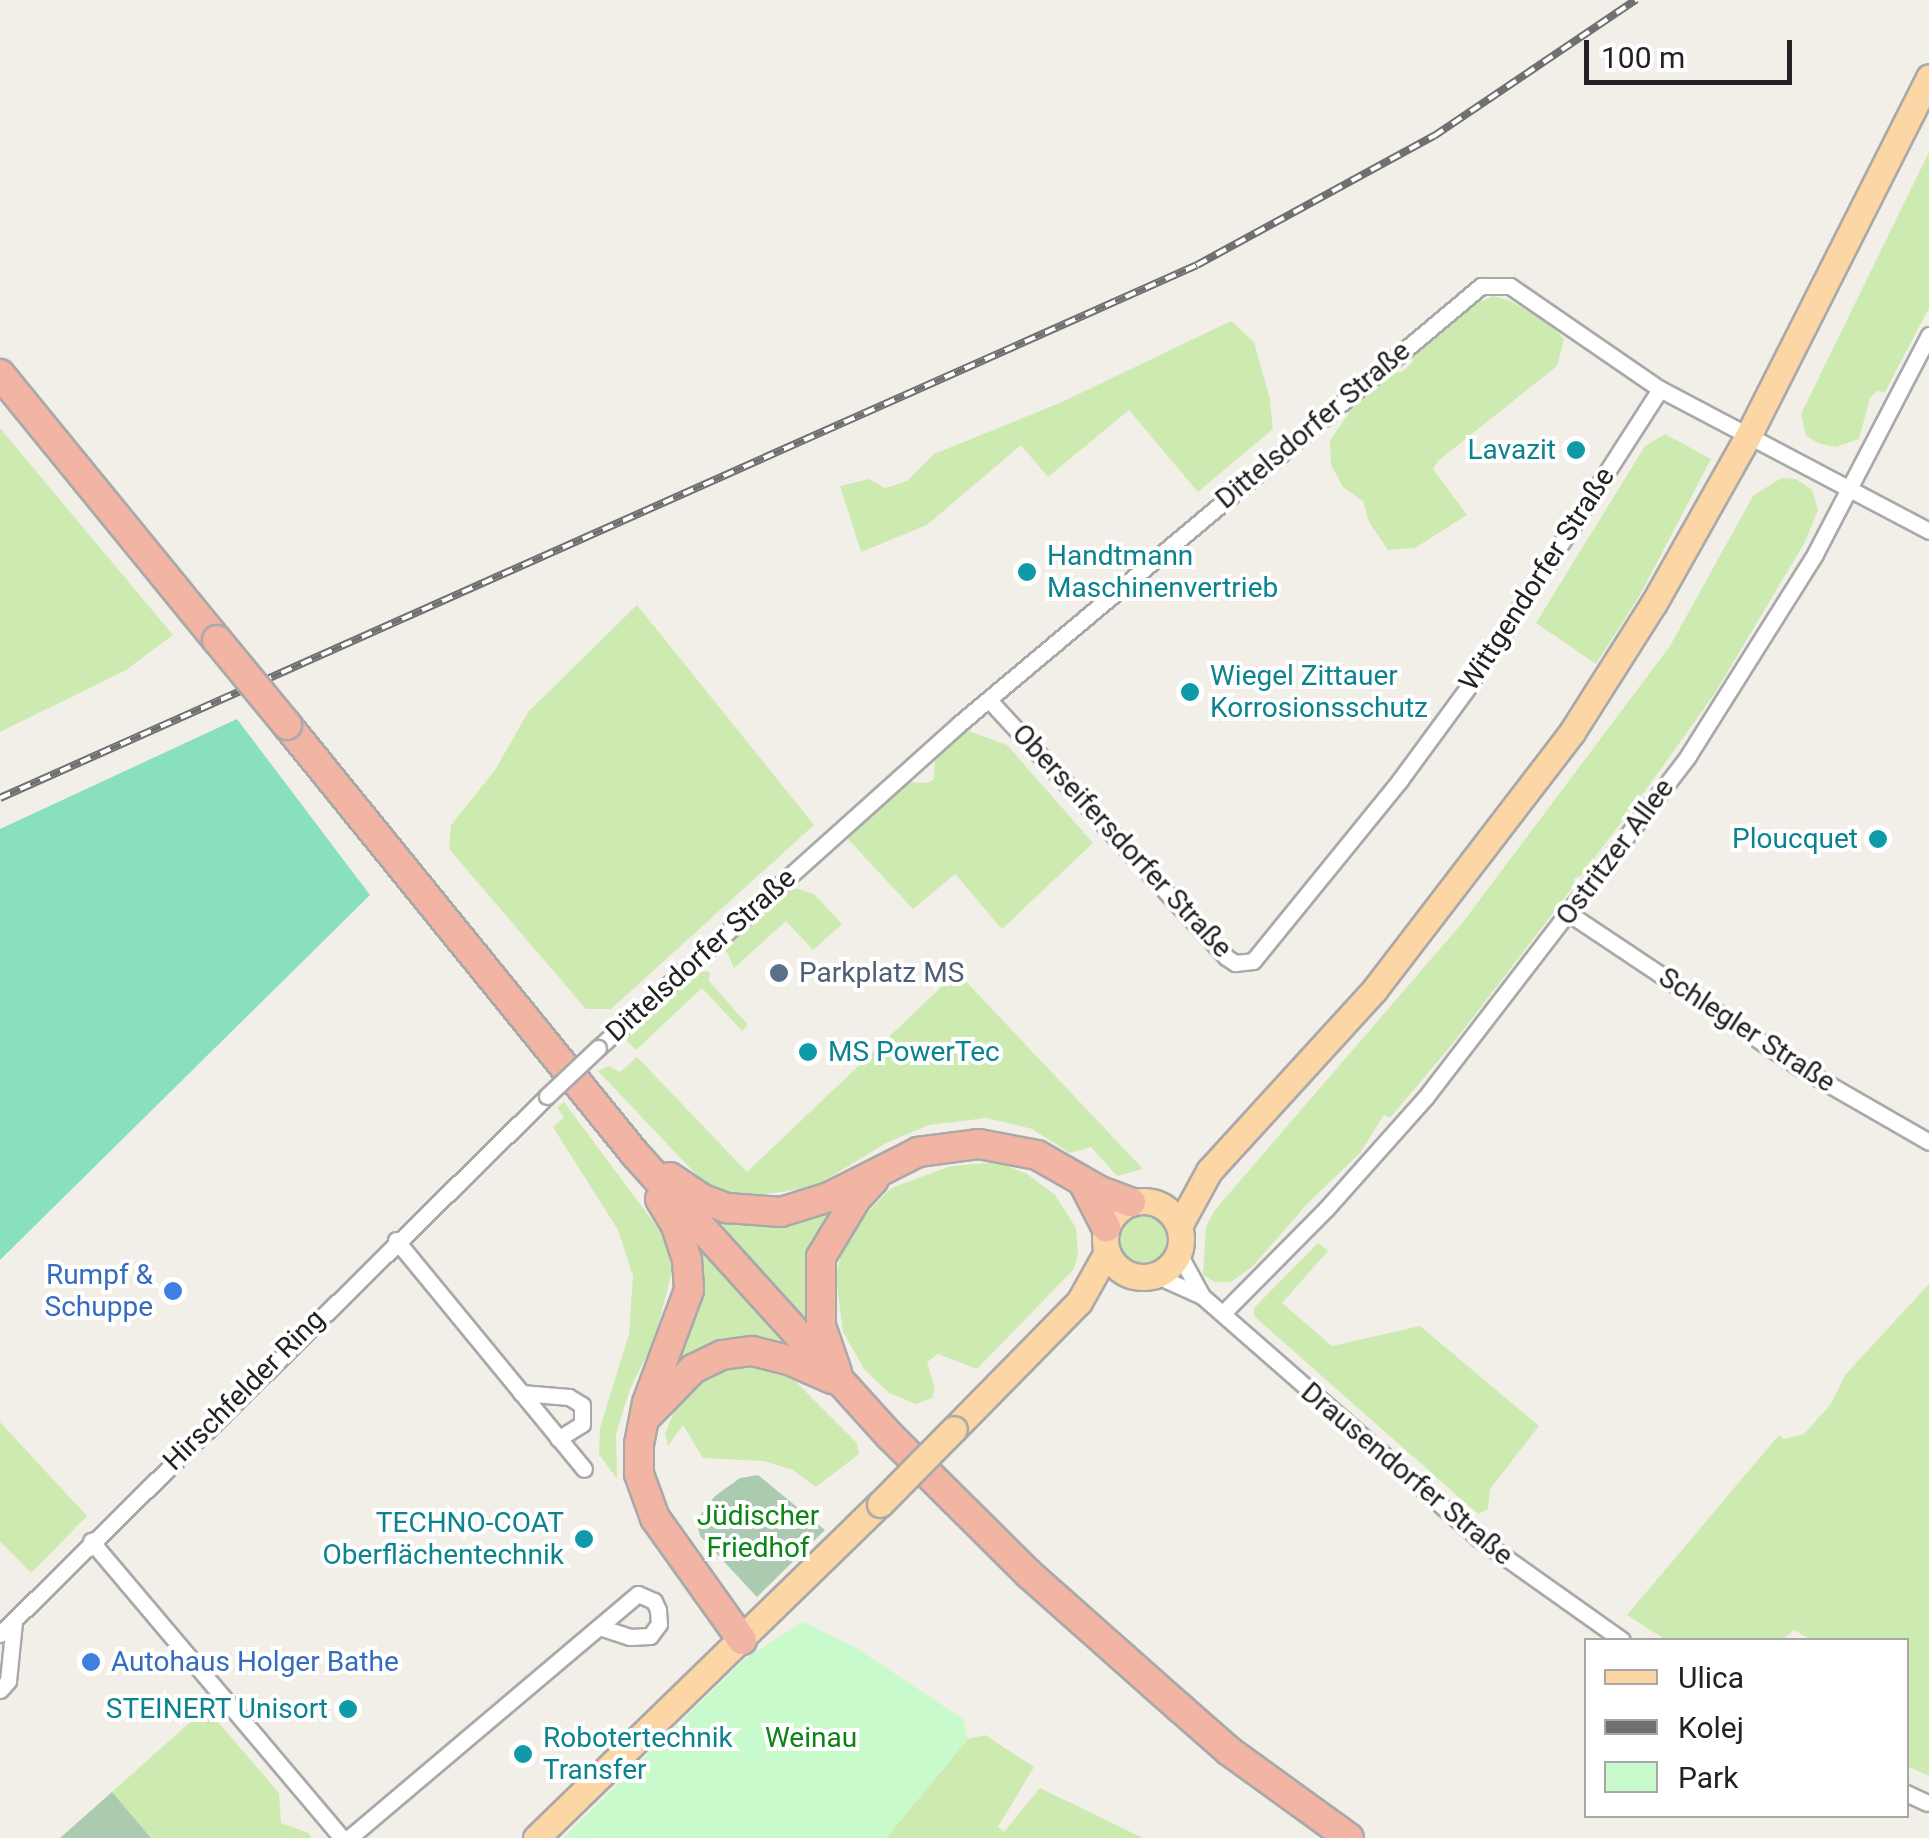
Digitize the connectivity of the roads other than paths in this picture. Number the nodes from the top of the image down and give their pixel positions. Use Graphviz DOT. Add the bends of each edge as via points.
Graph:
graph roads {
  1 [pos="1929,77"];
  2 [pos="1929,335"];
  3 [pos="0,374"];
  4 [pos="1660,388"];
  5 [pos="1748,436"];
  6 [pos="1850,490"];
  7 [pos="1929,531"];
  8 [pos="990,700"];
  9 [pos="1568,913"];
  10 [pos="1261,955"];
  11 [pos="547,1096"];
  12 [pos="1929,1142"];
  13 [pos="634,1154"];
  14 [pos="888,1165"];
  15 [pos="1209,1171"];
  16 [pos="1082,1181"];
  17 [pos="1144,1203"];
  18 [pos="1179,1239"];
  19 [pos="396,1240"];
  20 [pos="1106,1240"];
  21 [pos="1128,1274"];
  22 [pos="1155,1274"];
  23 [pos="1202,1296"];
  24 [pos="1079,1302"];
  25 [pos="1223,1313"];
  26 [pos="841,1382"];
  27 [pos="522,1393"];
  28 [pos="644,1420"];
  29 [pos="558,1439"];
  30 [pos="584,1469"];
  31 [pos="91,1540"];
  32 [pos="15,1618"];
  33 [pos="600,1627"];
  34 [pos="0,1634"];
  35 [pos="1619,1638"];
  36 [pos="742,1640"];
  37 [pos="0,1690"];
  38 [pos="345,1838"];
  39 [pos="536,1838"];
  40 [pos="1349,1838"];
  1 -- 5 [label="main road"];
  2 -- 6 [label="street, Ostritzer Allee"];
  3 -- 13 [label="highway, bridge"];
  4 -- 5 [label="street, Dittelsdorfer Straße"];
  4 -- 8 [label="street, Dittelsdorfer Straße" via="1510,286 1481,286"];
  4 -- 10 [label="street, Wittgendorfer Straße" via="1472,682"];
  5 -- 6 [label="street, Dittelsdorfer Straße"];
  5 -- 15 [label="main road" via="1654,604 1572,732 1375,988"];
  6 -- 7 [label="street, Dittelsdorfer Straße"];
  6 -- 9 [label="street, Ostritzer Allee" via="1688,756"];
  8 -- 10 [label="street, Oberseifersdorfer Straße" via="1226,957 1244,964"];
  8 -- 11 [label="street, Dittelsdorfer Straße, bridge"];
  9 -- 12 [label="street, Schlegler Straße" via="1798,1066"];
  9 -- 25 [label="street, Ostritzer Allee" via="1425,1098"];
  11 -- 19 [label="street, Hirschfelder Ring"];
  13 -- 14 [label="highway" via="702,1199 781,1212"];
  13 -- 26 [label="highway"];
  13 -- 28 [label="highway" via="676,1226 689,1290"];
  14 -- 16 [label="highway" via="958,1144 1000,1145 1050,1161"];
  14 -- 26 [label="highway" via="856,1199 822,1257 821,1326"];
  15 -- 17 [label="main road"];
  15 -- 18 [label="main road"];
  16 -- 17 [label="highway"];
  16 -- 20 [label="highway"];
  17 -- 18 [label="main road"];
  17 -- 20 [label="main road" via="1116,1212"];
  18 -- 22 [label="main road" via="1167,1268"];
  18 -- 23 [label="street, Drausendorfer Straße"];
  19 -- 27 [label="street"];
  19 -- 31 [label="street, Hirschfelder Ring"];
  20 -- 21 [label="main road"];
  20 -- 24 [label="main road"];
  21 -- 22 [label="main road"];
  21 -- 24 [label="main road"];
  22 -- 23 [label="street, Drausendorfer Straße"];
  23 -- 25 [label="street, Drausendorfer Straße"];
  24 -- 36 [label="main road, bridge"];
  25 -- 35 [label="street, Drausendorfer Straße" via="1478,1538"];
  26 -- 28 [label="highway" via="789,1360 752,1352 722,1355 693,1369"];
  26 -- 40 [label="highway" via="1042,1586 1229,1751"];
  27 -- 29 [label="street"];
  27 -- 29 [label="street" via="569,1397 582,1405 582,1424"];
  28 -- 36 [label="highway" via="640,1474 655,1518"];
  29 -- 30 [label="street"];
  31 -- 32 [label="street, Hirschfelder Ring"];
  31 -- 38 [label="street"];
  32 -- 34 [label="street, Hirschfelder Ring"];
  32 -- 37 [label="street" via="8,1681"];
  33 -- 38 [label="street"];
  36 -- 39 [label="main road"];
}
